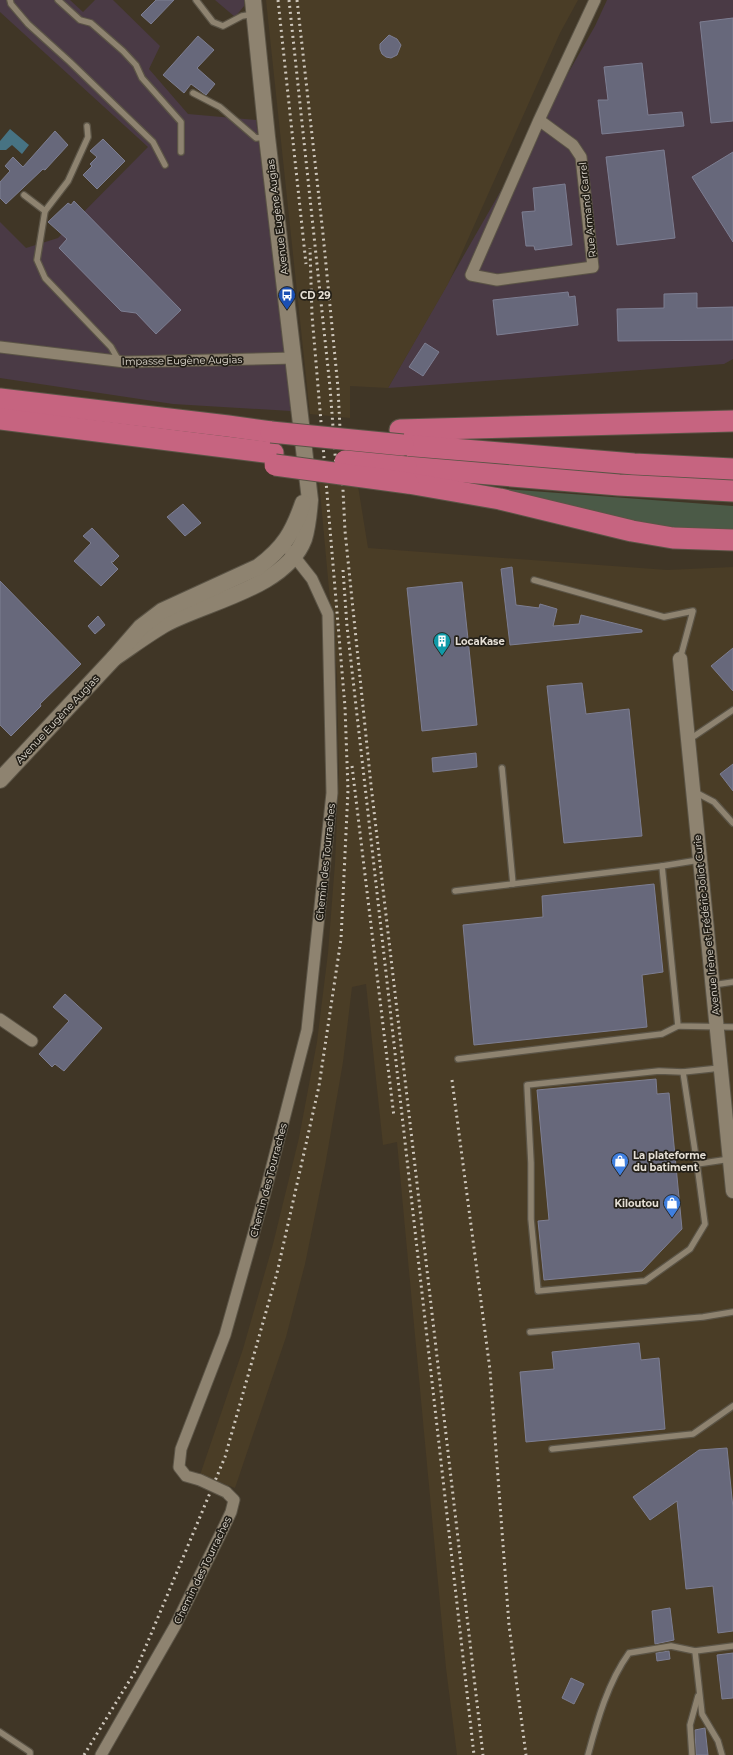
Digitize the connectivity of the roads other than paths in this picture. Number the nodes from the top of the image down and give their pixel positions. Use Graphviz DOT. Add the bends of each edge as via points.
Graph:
graph roads {
  1 [pos="10,0"];
  2 [pos="58,0"];
  3 [pos="196,0"];
  4 [pos="595,0"];
  5 [pos="254,7"];
  6 [pos="193,93"];
  7 [pos="540,120"];
  8 [pos="87,126"];
  9 [pos="267,137"];
  10 [pos="181,152"];
  11 [pos="166,165"];
  12 [pos="24,195"];
  13 [pos="45,211"];
  14 [pos="0,348"];
  15 [pos="294,358"];
  16 [pos="119,362"];
  17 [pos="0,399"];
  18 [pos="0,419"];
  19 [pos="733,421"];
  20 [pos="402,438"];
  21 [pos="733,469"];
  22 [pos="407,475"];
  23 [pos="733,491"];
  24 [pos="733,540"];
  25 [pos="289,550"];
  26 [pos="534,580"];
  27 [pos="680,659"];
  28 [pos="733,710"];
  29 [pos="688,740"];
  30 [pos="502,768"];
  31 [pos="0,780"];
  32 [pos="693,791"];
  33 [pos="733,823"];
  34 [pos="700,860"];
  35 [pos="662,866"];
  36 [pos="514,884"];
  37 [pos="455,891"];
  38 [pos="733,982"];
  39 [pos="712,985"];
  40 [pos="0,1019"];
  41 [pos="678,1026"];
  42 [pos="716,1027"];
  43 [pos="733,1027"];
  44 [pos="32,1041"];
  45 [pos="458,1059"];
  46 [pos="720,1068"];
  47 [pos="683,1072"];
  48 [pos="729,1121"];
  49 [pos="730,1159"];
  50 [pos="697,1164"];
  51 [pos="733,1191"];
  52 [pos="733,1312"];
  53 [pos="530,1332"];
  54 [pos="733,1406"];
  55 [pos="552,1449"];
  56 [pos="733,1646"];
  57 [pos="695,1651"];
  58 [pos="699,1692"];
  59 [pos="0,1732"];
  60 [pos="30,1755"];
  61 [pos="101,1755"];
  62 [pos="588,1755"];
  63 [pos="692,1755"];
  64 [pos="722,1755"];
  1 -- 11 [label="lane" via="28,24 153,142"];
  2 -- 10 [label="lane" via="80,20 91,23 136,65 142,78 181,122"];
  3 -- 5 [label="lane" via="213,22 223,26"];
  4 -- 7 [label="street"];
  5 -- 9 [label="main road, Avenue Eugène Augias"];
  6 -- 9 [label="lane" via="220,107 256,138"];
  7 -- 7 [label="street, Rue Armand Carrel" via="508,190 471,275 497,280 593,267 581,158 573,145"];
  8 -- 13 [label="lane" via="88,137 68,181"];
  9 -- 15 [label="main road, Avenue Eugène Augias"];
  12 -- 13 [label="lane"];
  13 -- 16 [label="lane" via="37,260 45,278 111,347"];
  14 -- 16 [label="street, Impasse Eugène Augias"];
  15 -- 16 [label="street, Impasse Eugène Augias"];
  15 -- 25 [label="main road, Avenue Eugène Augias" via="310,500 304,540"];
  17 -- 20 [label="highway, bridge" via="228,426 270,426"];
  18 -- 22 [label="highway, bridge" via="150,437 274,459"];
  19 -- 20 [label="highway"];
  20 -- 21 [label="highway" via="634,464"];
  22 -- 23 [label="highway"];
  22 -- 24 [label="highway" via="625,529 673,538"];
  25 -- 31 [label="main road, Avenue Eugène Augias" via="274,575 257,585 168,623 114,658"];
  25 -- 61 [label="street, Chemin des Tourraches, bridge" via="312,579 328,614 332,801 307,1030 225,1335 181,1449 179,1467 186,1476 226,1492 234,1500 224,1527 175,1626"];
  26 -- 27 [label="lane" via="664,617 693,611"];
  27 -- 29 [label="street, Avenue Irène et Frédéric Joliot Curie"];
  28 -- 29 [label="lane"];
  29 -- 32 [label="street, Avenue Irène et Frédéric Joliot Curie"];
  30 -- 36 [label="lane"];
  32 -- 33 [label="lane" via="714,802"];
  32 -- 34 [label="street, Avenue Irène et Frédéric Joliot Curie"];
  34 -- 35 [label="lane"];
  34 -- 39 [label="street, Avenue Irène et Frédéric Joliot Curie"];
  35 -- 36 [label="lane"];
  35 -- 41 [label="lane"];
  36 -- 37 [label="lane"];
  38 -- 39 [label="lane"];
  39 -- 42 [label="street, Avenue Irène et Frédéric Joliot Curie"];
  40 -- 44 [label="street"];
  41 -- 42 [label="lane"];
  41 -- 45 [label="lane" via="662,1034"];
  42 -- 43 [label="lane"];
  42 -- 46 [label="street, Avenue Irène et Frédéric Joliot Curie"];
  46 -- 47 [label="lane"];
  46 -- 48 [label="street, Avenue Irène et Frédéric Joliot Curie"];
  47 -- 50 [label="lane"];
  47 -- 50 [label="lane" via="659,1071 527,1085 531,1219 538,1291 645,1281 690,1249 705,1224"];
  48 -- 49 [label="street, Avenue Irène et Frédéric Joliot Curie"];
  49 -- 50 [label="lane"];
  49 -- 51 [label="street, Avenue Irène et Frédéric Joliot Curie"];
  52 -- 53 [label="lane" via="703,1317"];
  54 -- 55 [label="lane" via="693,1434"];
  56 -- 57 [label="lane"];
  57 -- 58 [label="lane"];
  57 -- 62 [label="lane" via="671,1646 629,1653 620,1666 597,1722"];
  58 -- 63 [label="lane" via="690,1725"];
  58 -- 64 [label="lane" via="702,1714 718,1740"];
  59 -- 60 [label="lane" via="30,1752"];
}
